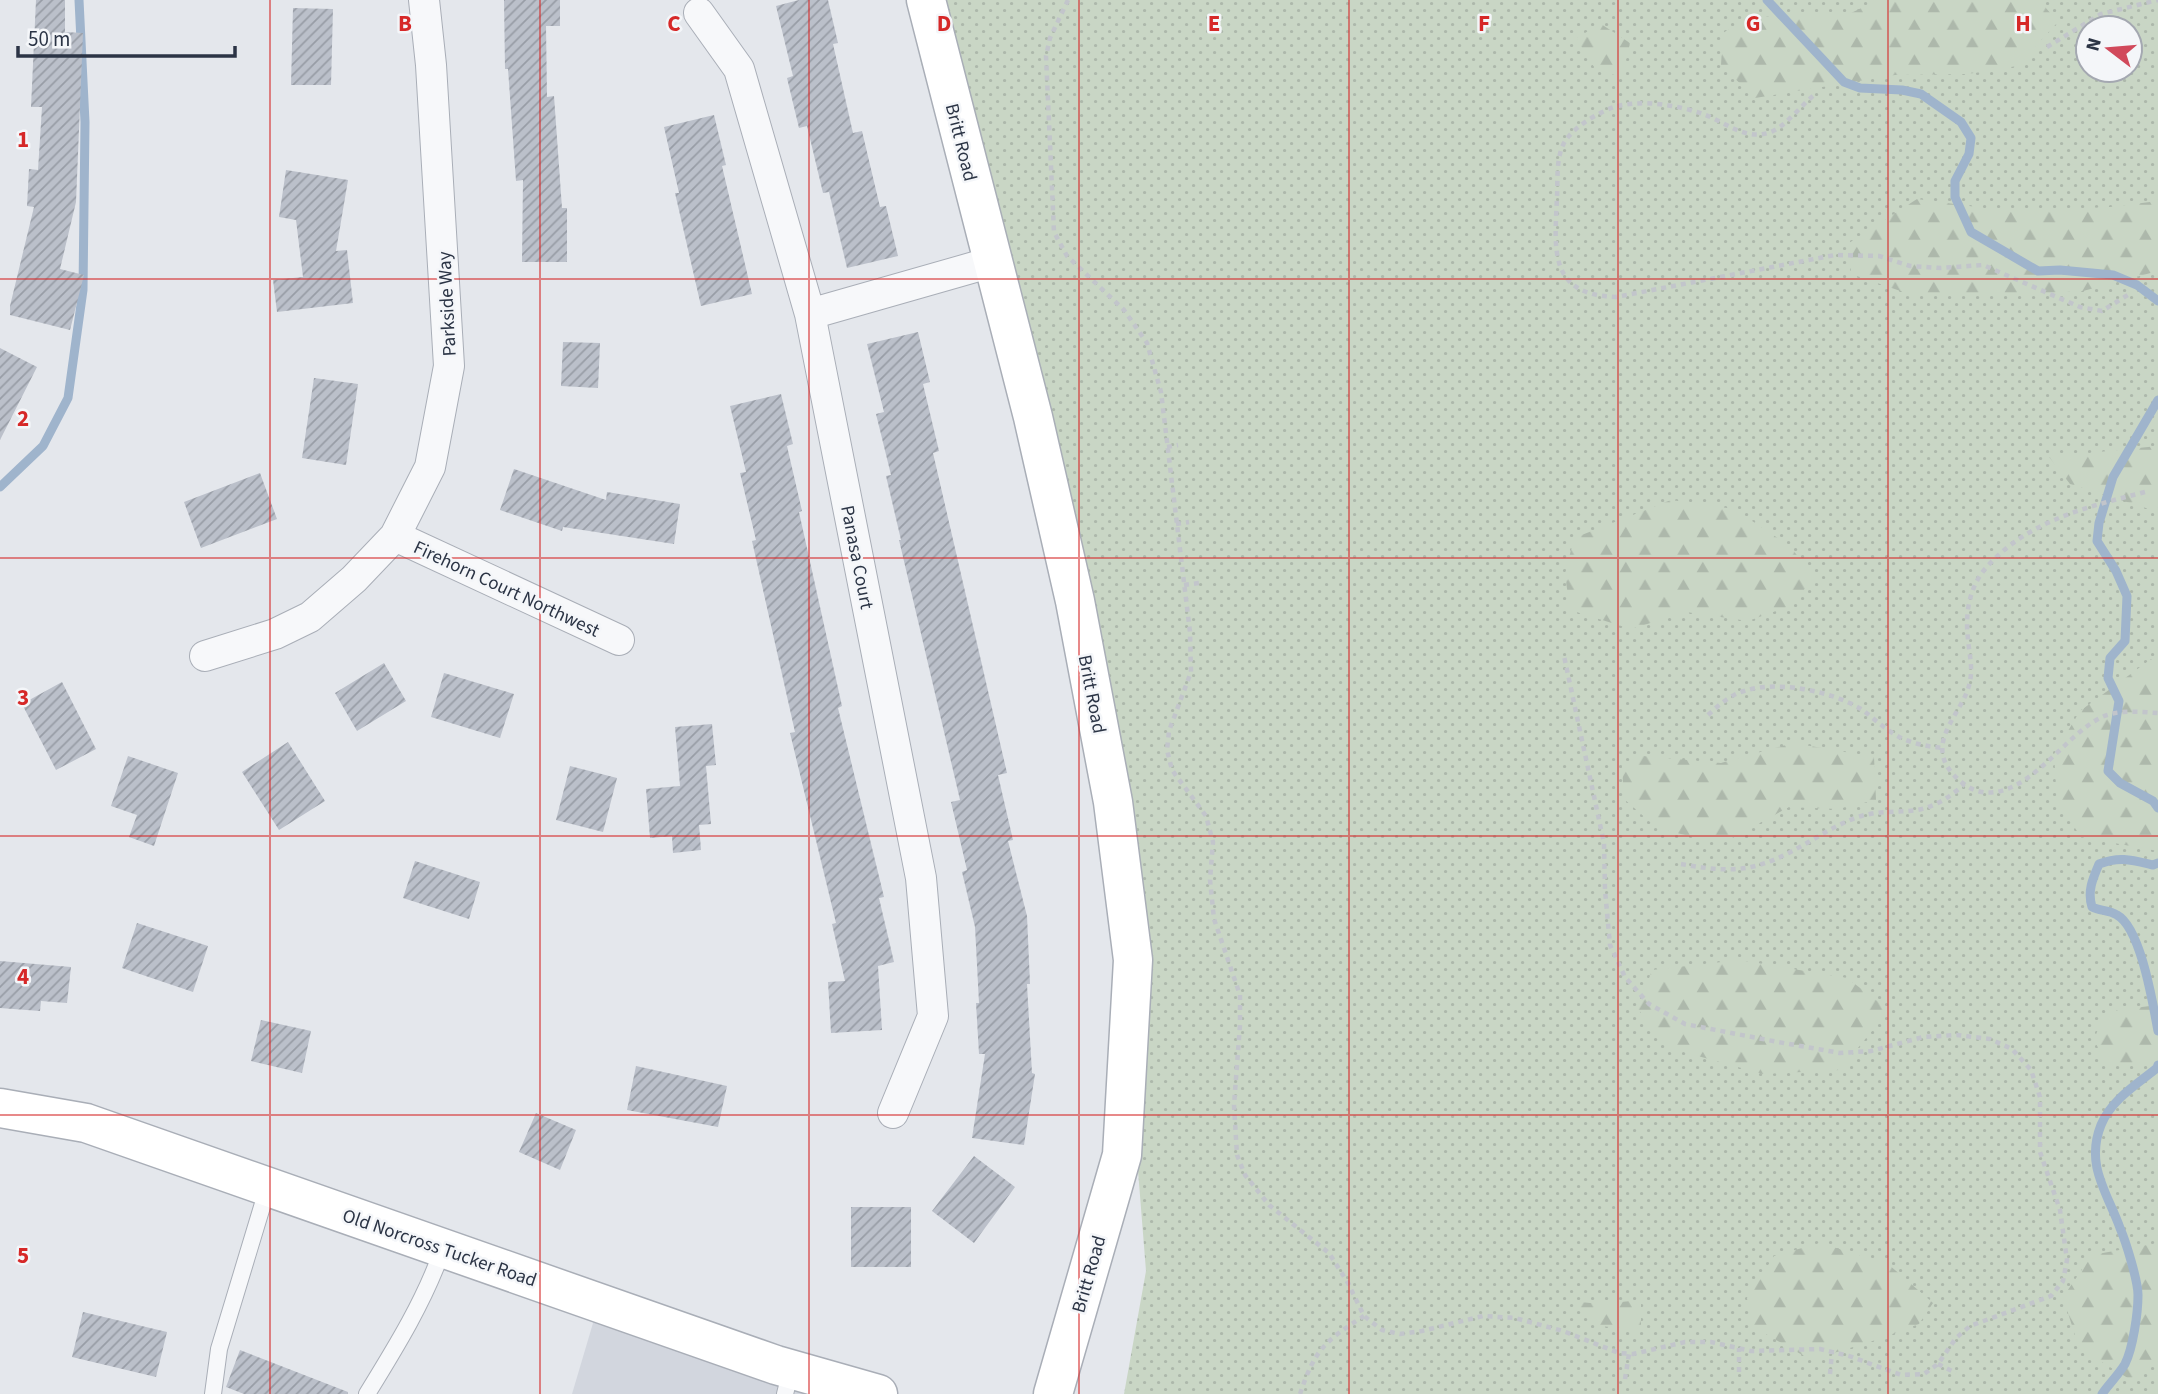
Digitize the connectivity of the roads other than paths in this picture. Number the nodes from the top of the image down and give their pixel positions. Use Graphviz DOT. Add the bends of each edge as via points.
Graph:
graph roads {
  1 [pos="424,0"];
  2 [pos="926,0"];
  3 [pos="699,13"];
  4 [pos="992,262"];
  5 [pos="810,314"];
  6 [pos="395,536"];
  7 [pos="619,640"];
  8 [pos="205,656"];
  9 [pos="0,1108"];
  10 [pos="892,1113"];
  11 [pos="268,1187"];
  12 [pos="443,1248"];
  13 [pos="788,1382"];
  14 [pos="213,1394"];
  15 [pos="367,1394"];
  16 [pos="878,1394"];
  17 [pos="1053,1394"];
  1 -- 6 [label="street, Parkside Way" via="449,366 430,467"];
  2 -- 4 [label="street, Britt Road"];
  3 -- 5 [label="street, Panasa Court" via="739,69"];
  4 -- 5 [label="street"];
  4 -- 17 [label="street, Britt Road" via="1075,601 1114,802 1133,960 1122,1155"];
  5 -- 10 [label="street, Panasa Court" via="921,878 933,1016"];
  6 -- 7 [label="street, Firehorn Court Northwest"];
  6 -- 8 [label="street, Parkside Way" via="310,617 275,634"];
  9 -- 11 [label="street, Old Norcross Tucker Road" via="86,1123"];
  11 -- 12 [label="street, Old Norcross Tucker Road"];
  11 -- 14 [label="lane" via="219,1349"];
  12 -- 13 [label="street, Old Norcross Tucker Road"];
  12 -- 15 [label="lane" via="432,1279"];
  13 -- 16 [label="street, Old Norcross Tucker Road"];
}
